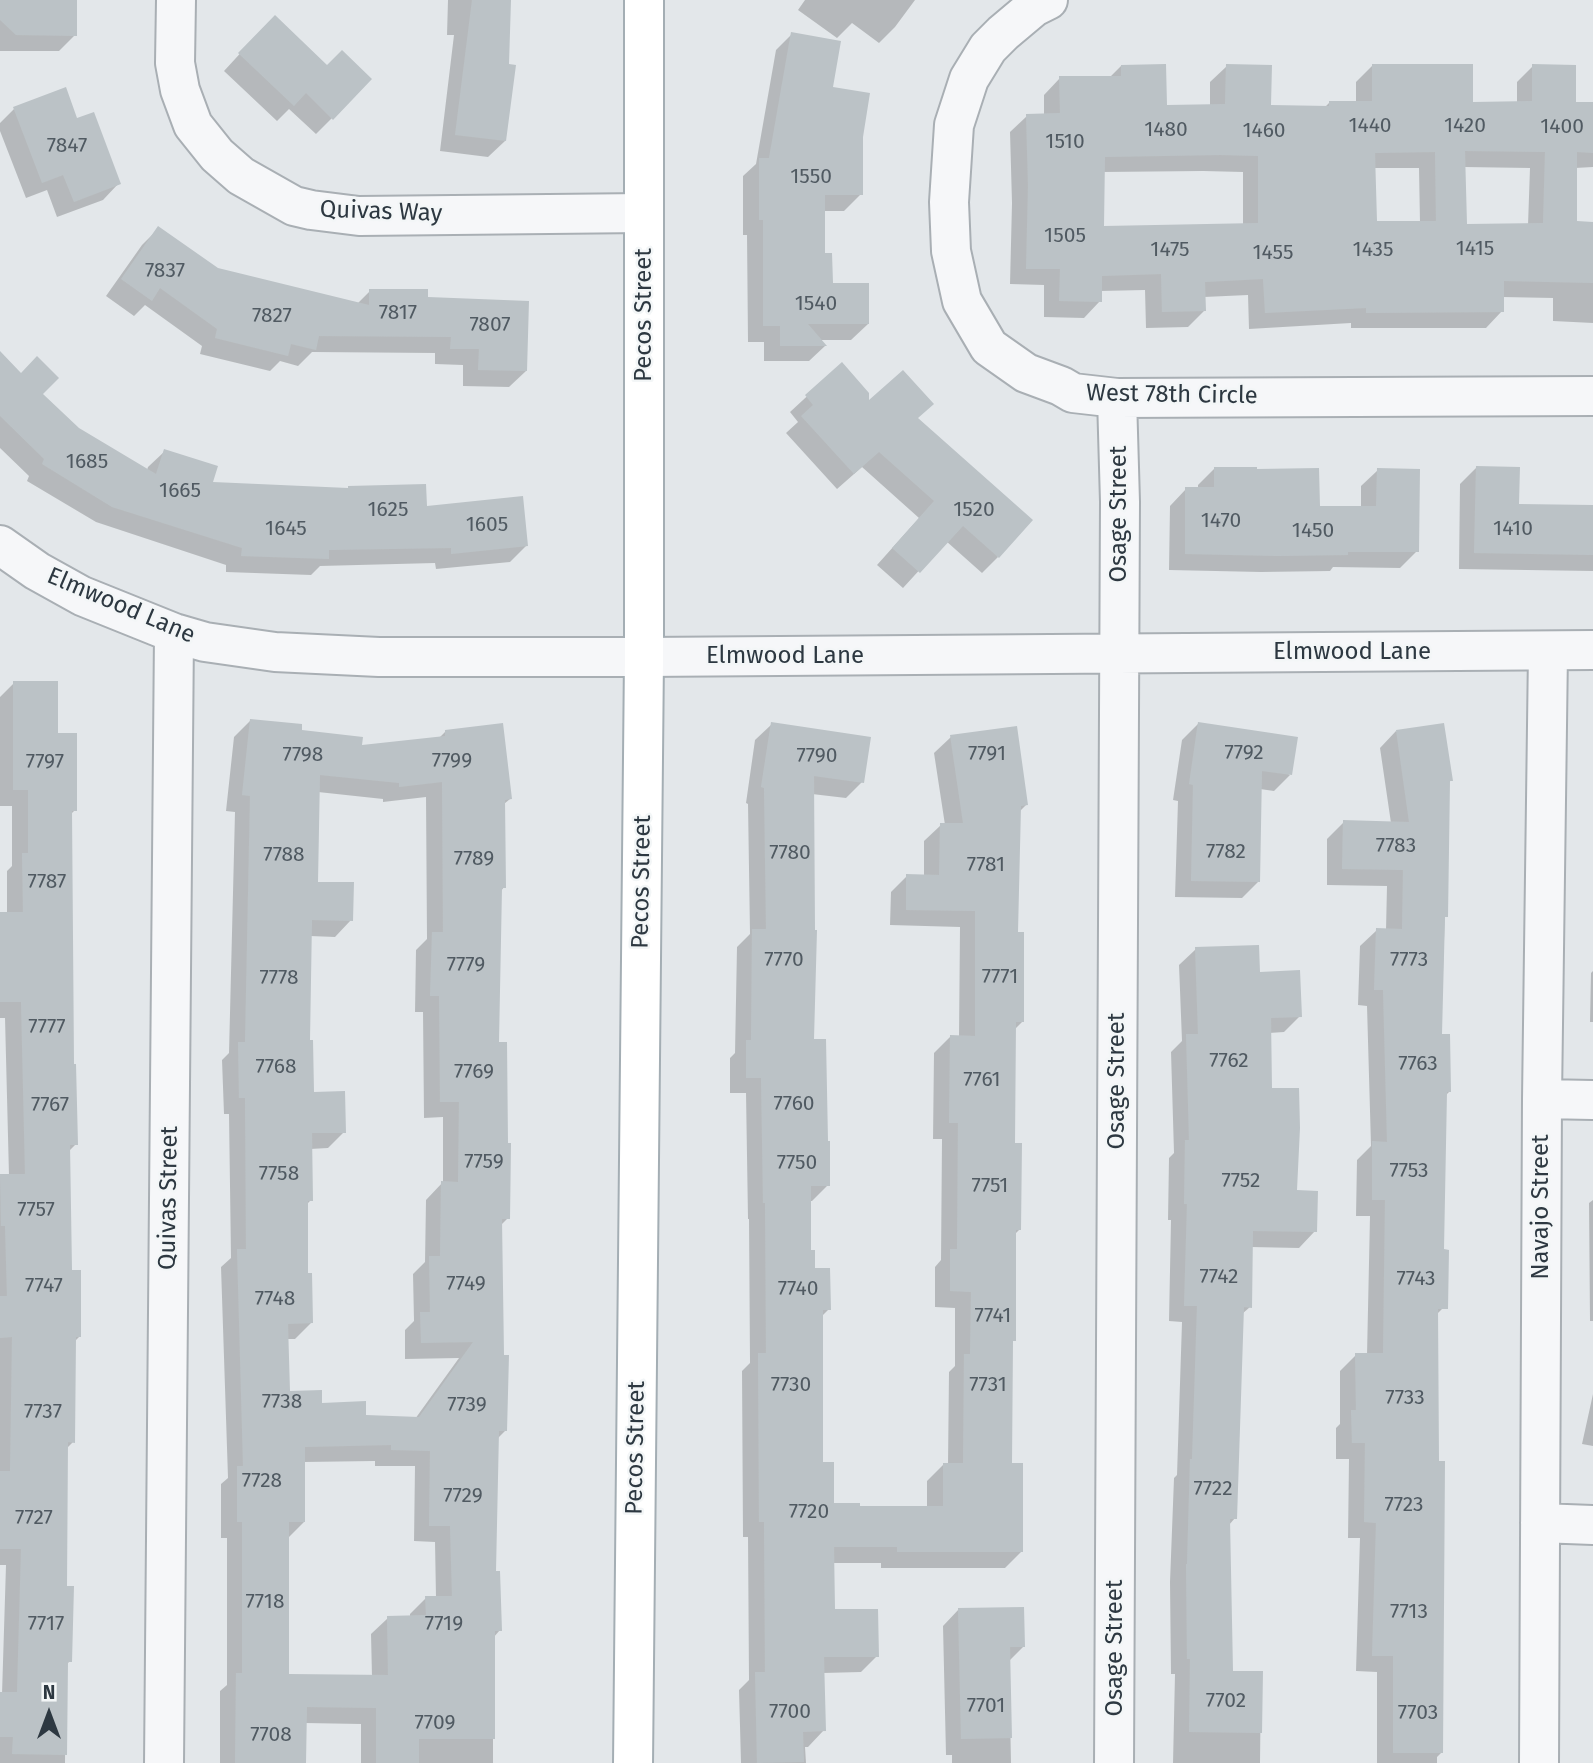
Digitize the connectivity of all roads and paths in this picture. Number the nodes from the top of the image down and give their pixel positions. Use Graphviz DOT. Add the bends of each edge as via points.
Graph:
graph roads {
  1 [pos="176,0"];
  2 [pos="644,0"];
  3 [pos="1048,0"];
  4 [pos="644,213"];
  5 [pos="1593,396"];
  6 [pos="1117,398"];
  7 [pos="0,545"];
  8 [pos="174,633"];
  9 [pos="1548,650"];
  10 [pos="1593,650"];
  11 [pos="1119,653"];
  12 [pos="644,657"];
  13 [pos="1542,1099"];
  14 [pos="1593,1100"];
  15 [pos="1540,1523"];
  16 [pos="1593,1525"];
  17 [pos="164,1763"];
  18 [pos="633,1763"];
  19 [pos="1114,1763"];
  20 [pos="1539,1763"];
  1 -- 4 [label="street, Quivas Way" via="175,63 193,125 241,176 294,206 359,216"];
  2 -- 4 [label="main road, Pecos Street"];
  3 -- 6 [label="street, West 78th Circle" via="1034,6 988,48 969,79 954,125 951,251 962,301 989,347 1026,373 1073,393"];
  4 -- 12 [label="main road, Pecos Street"];
  5 -- 6 [label="street, West 78th Circle"];
  6 -- 11 [label="street, Osage Street"];
  7 -- 8 [label="street, Elmwood Lane" via="82,596"];
  8 -- 12 [label="street, Elmwood Lane" via="205,642 288,652 379,657"];
  8 -- 17 [label="street, Quivas Street"];
  9 -- 10 [label="street, Elmwood Lane"];
  9 -- 11 [label="street, Elmwood Lane"];
  9 -- 13 [label="street, Navajo Street"];
  11 -- 12 [label="street, Elmwood Lane"];
  11 -- 19 [label="street, Osage Street"];
  12 -- 18 [label="main road, Pecos Street"];
  13 -- 14 [label="street"];
  13 -- 15 [label="street, Navajo Street"];
  15 -- 16 [label="street"];
  15 -- 20 [label="street, Navajo Street"];
}
